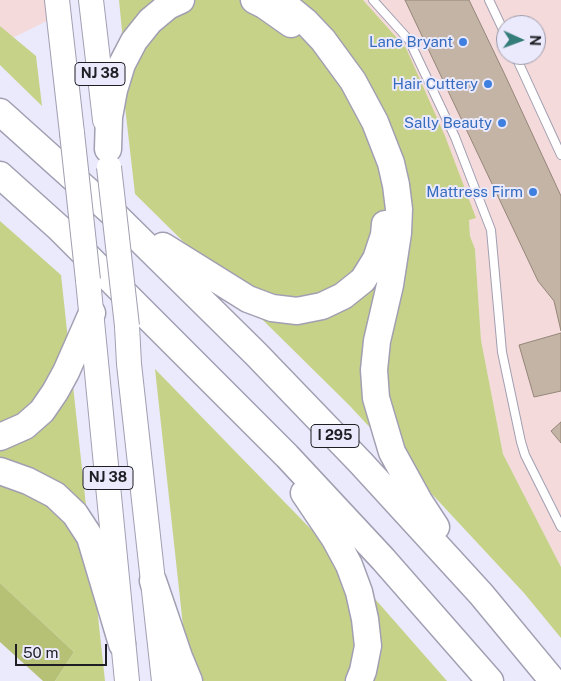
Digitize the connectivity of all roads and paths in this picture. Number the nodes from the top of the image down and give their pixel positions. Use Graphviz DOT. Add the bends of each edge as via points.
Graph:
graph roads {
  1 [pos="57,0"];
  2 [pos="91,0"];
  3 [pos="181,0"];
  4 [pos="254,0"];
  5 [pos="279,0"];
  6 [pos="373,0"];
  7 [pos="489,0"];
  8 [pos="496,15"];
  9 [pos="520,65"];
  10 [pos="0,112"];
  11 [pos="561,155"];
  12 [pos="109,158"];
  13 [pos="0,175"];
  14 [pos="0,196"];
  15 [pos="118,218"];
  16 [pos="59,228"];
  17 [pos="92,313"];
  18 [pos="258,427"];
  19 [pos="0,437"];
  20 [pos="0,471"];
  21 [pos="561,527"];
  22 [pos="153,581"];
  23 [pos="481,594"];
  24 [pos="122,644"];
  25 [pos="127,681"];
  26 [pos="164,681"];
  27 [pos="189,681"];
  28 [pos="359,681"];
  29 [pos="490,681"];
  30 [pos="553,681"];
  1 -- 17 [label="highway, NJ 38, bridge"];
  2 -- 12 [label="highway, NJ 38"];
  3 -- 12 [label="highway" via="168,6 150,22 134,41 122,64 109,117"];
  4 -- 15 [label="highway" via="287,20 328,63 361,118 375,149 383,179 384,235 376,259 363,280 343,296 322,306 297,310 272,308 248,299"];
  5 -- 23 [label="highway" via="305,21 344,67 365,101 388,156 399,209 398,233 377,341 376,398 392,452 405,477"];
  6 -- 21 [label="lane" via="408,40 455,137 491,230 502,352 521,442"];
  7 -- 8 [label="lane"];
  9 -- 11 [label="lane"];
  10 -- 15 [label="highway, I 295"];
  12 -- 22 [label="highway, NJ 38, bridge"];
  13 -- 16 [label="highway"];
  14 -- 16 [label="highway"];
  15 -- 23 [label="highway, I 295" via="256,354"];
  16 -- 18 [label="highway"];
  17 -- 19 [label="highway" via="56,392 42,411 25,426"];
  17 -- 24 [label="highway, NJ 38"];
  18 -- 28 [label="highway" via="335,539 348,565 361,601 368,646"];
  18 -- 29 [label="highway" via="383,559"];
  20 -- 24 [label="highway" via="54,495 75,514 90,537"];
  22 -- 26 [label="highway, NJ 38"];
  22 -- 27 [label="highway"];
  23 -- 30 [label="highway, I 295"];
  24 -- 25 [label="highway, NJ 38"];
}
